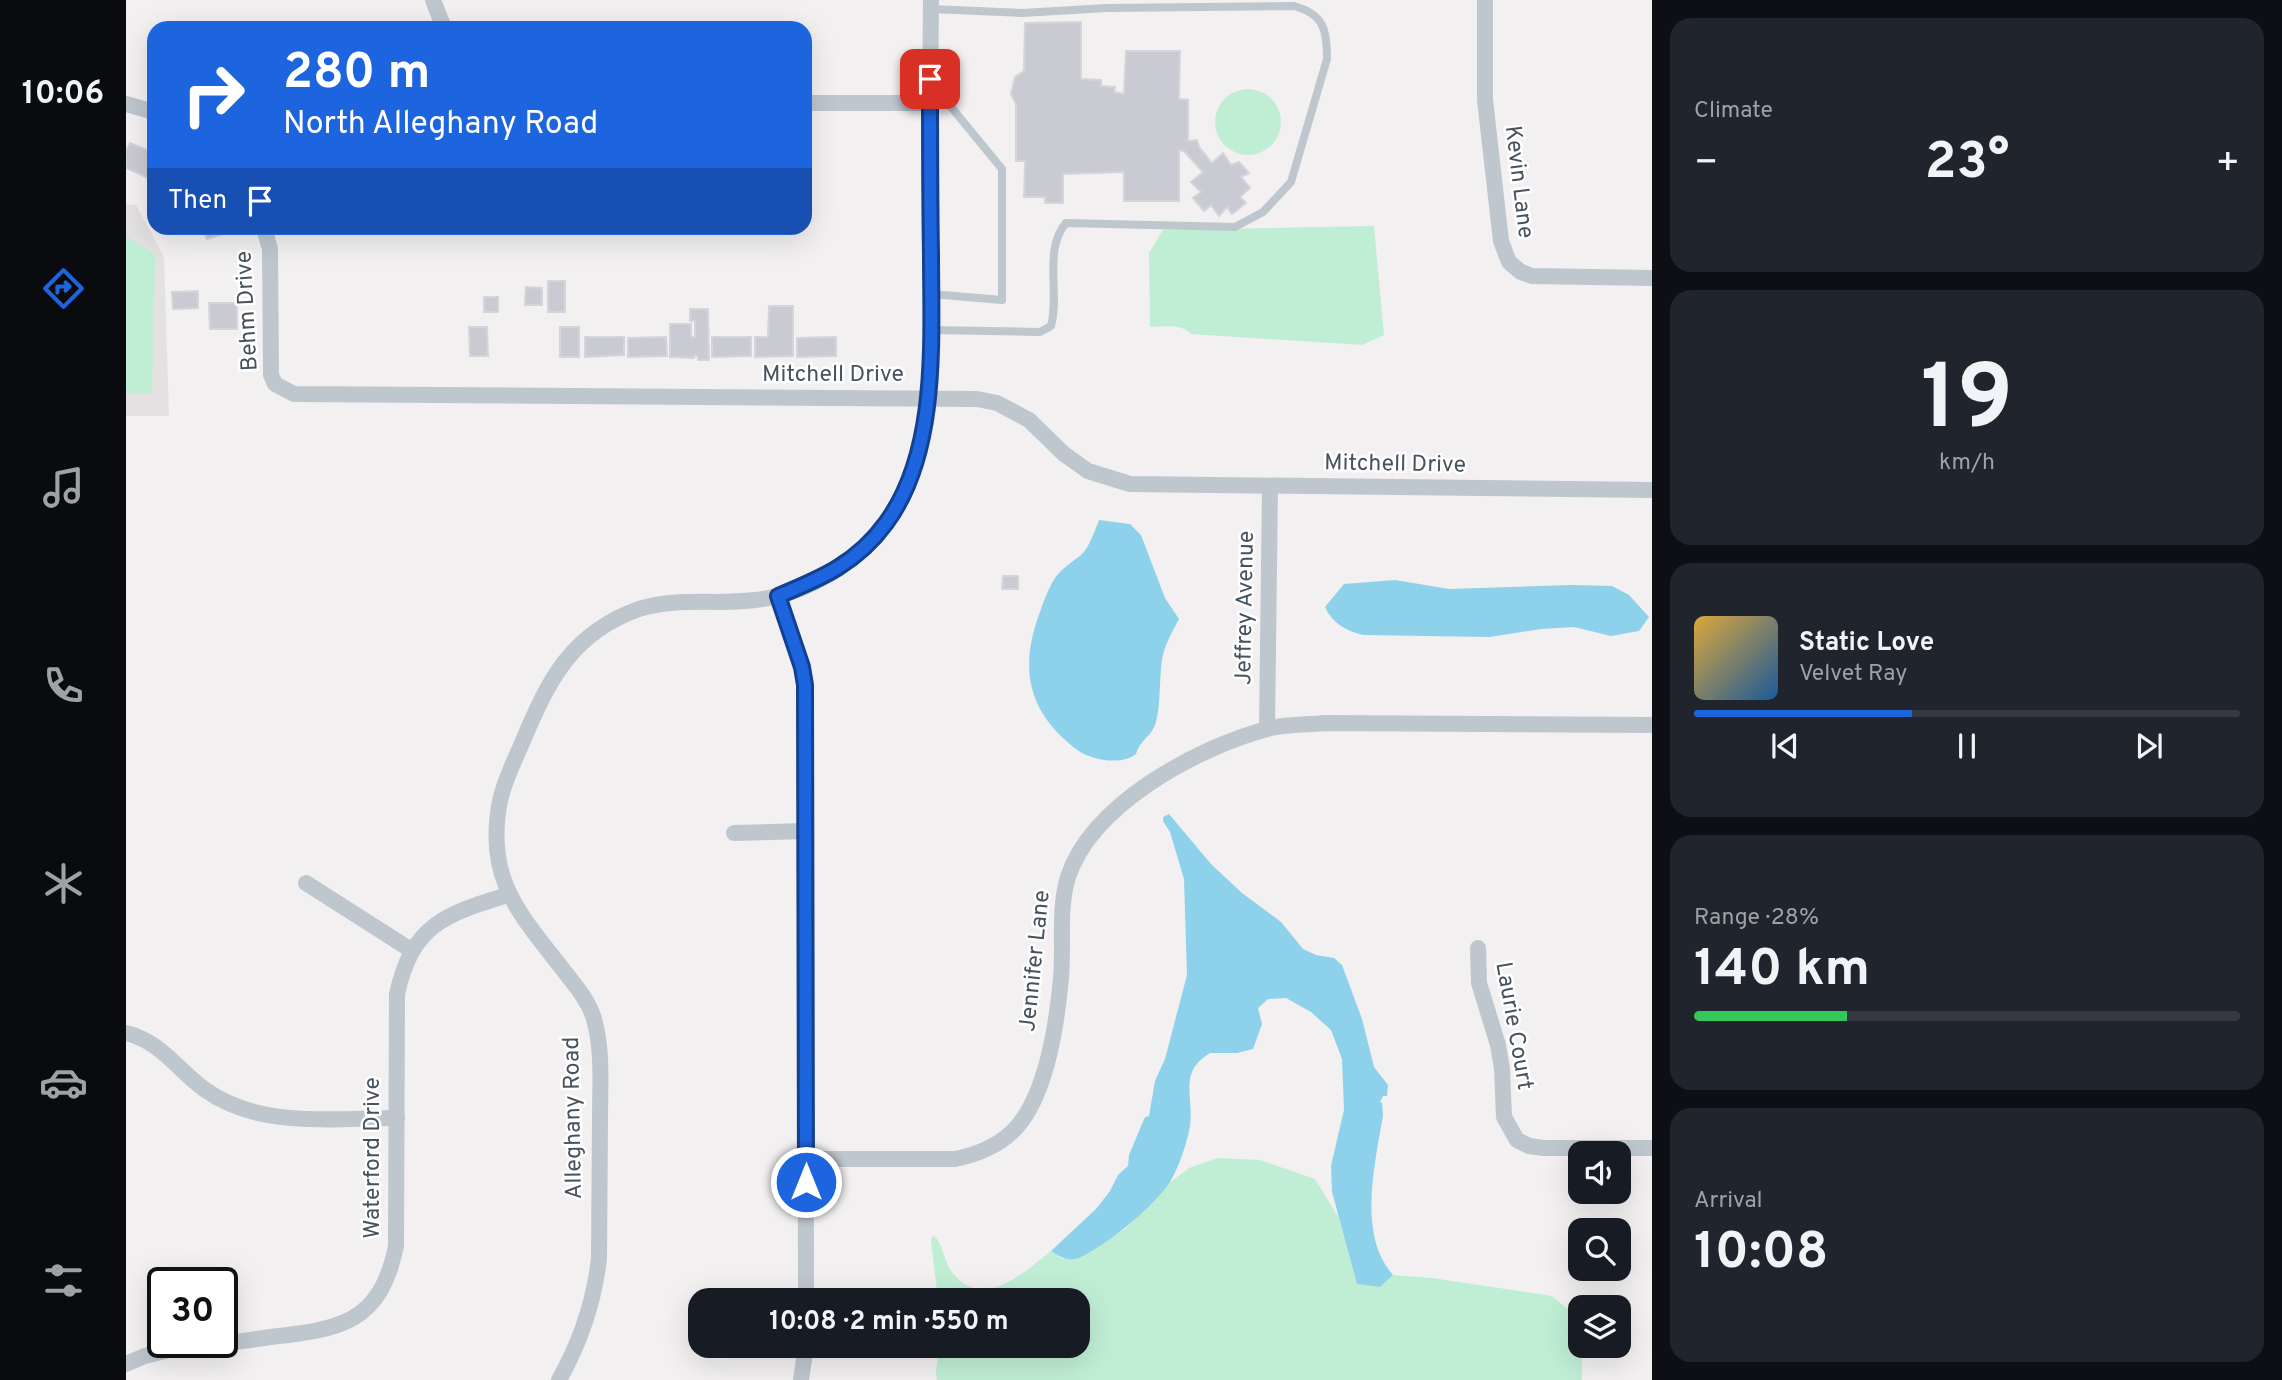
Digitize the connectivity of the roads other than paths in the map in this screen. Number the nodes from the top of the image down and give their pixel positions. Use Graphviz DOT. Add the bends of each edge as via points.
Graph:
graph roads {
  1 [pos="433,0"];
  2 [pos="1485,0"];
  3 [pos="931,5"];
  4 [pos="441,21"];
  5 [pos="812,103"];
  6 [pos="930,103"];
  7 [pos="126,104"];
  8 [pos="147,110"];
  9 [pos="266,235"];
  10 [pos="1652,278"];
  11 [pos="931,294"];
  12 [pos="931,330"];
  13 [pos="282,390"];
  14 [pos="926,399"];
  15 [pos="1270,487"];
  16 [pos="1652,490"];
  17 [pos="778,596"];
  18 [pos="1652,725"];
  19 [pos="1267,729"];
  20 [pos="805,831"];
  21 [pos="734,833"];
  22 [pos="306,883"];
  23 [pos="508,895"];
  24 [pos="1478,948"];
  25 [pos="411,950"];
  26 [pos="126,1033"];
  27 [pos="397,1118"];
  28 [pos="1652,1148"];
  29 [pos="806,1159"];
  30 [pos="806,1288"];
  31 [pos="804,1358"];
  32 [pos="126,1364"];
  33 [pos="559,1380"];
  34 [pos="801,1380"];
  1 -- 4 [label="street"];
  2 -- 10 [label="street, Kevin Lane" via="1488,128 1500,241 1509,262 1532,276"];
  3 -- 6 [label="street, Alleghany Road"];
  3 -- 12 [label="lane" via="1023,13 1294,6 1310,10 1327,38 1327,59 1292,182 1263,212 1235,227 1066,223 1058,232 1051,326 1040,332"];
  5 -- 6 [label="street"];
  6 -- 11 [label="street, Alleghany Road"];
  6 -- 11 [label="lane" via="947,102 1002,169 1002,300"];
  7 -- 8 [label="street"];
  9 -- 13 [label="street, Behm Drive" via="271,375"];
  11 -- 12 [label="street, Alleghany Road"];
  12 -- 14 [label="street, Alleghany Road"];
  13 -- 14 [label="street, Mitchell Drive" via="294,394"];
  14 -- 15 [label="street, Mitchell Drive" via="997,403 1029,420 1088,471 1112,480"];
  14 -- 17 [label="street, Alleghany Road" via="909,483 885,524 836,570"];
  15 -- 16 [label="street, Mitchell Drive"];
  15 -- 19 [label="street, Jeffrey Avenue"];
  17 -- 20 [label="street" via="805,685"];
  17 -- 23 [label="street, Alleghany Road" via="643,608 589,636 566,658 538,704 504,785 497,831 500,870"];
  18 -- 19 [label="street, Jennifer Lane" via="1325,723"];
  19 -- 29 [label="street, Jennifer Lane" via="1185,761 1121,805 1083,847 1062,898 1061,977 1049,1053 1026,1116 1011,1133 974,1155 955,1159"];
  20 -- 21 [label="street"];
  20 -- 29 [label="street"];
  22 -- 25 [label="street"];
  23 -- 25 [label="street, Waterford Drive" via="440,920"];
  23 -- 33 [label="street, Alleghany Road" via="583,995 598,1040 599,1258 590,1313"];
  24 -- 28 [label="street, Laurie Court" via="1479,983 1503,1069 1504,1117 1517,1140 1545,1147"];
  25 -- 27 [label="street, Waterford Drive" via="397,994"];
  26 -- 27 [label="street" via="152,1043 203,1088 229,1104 259,1114"];
  27 -- 32 [label="street, Waterford Drive" via="396,1246 387,1281 363,1311 328,1330 169,1350"];
  29 -- 30 [label="street"];
  31 -- 34 [label="street"];
}
